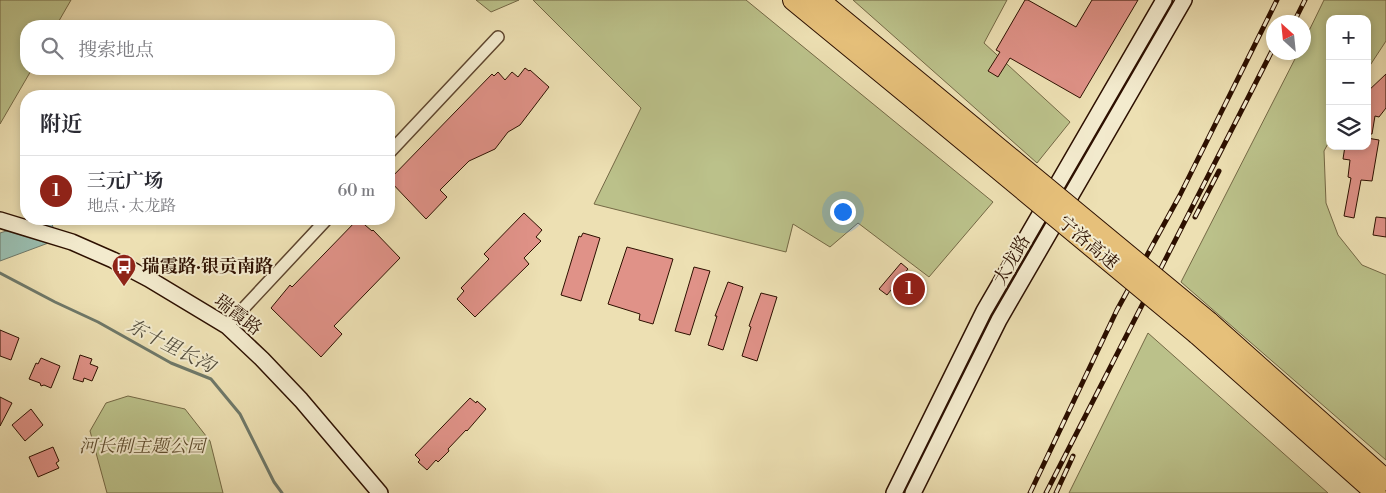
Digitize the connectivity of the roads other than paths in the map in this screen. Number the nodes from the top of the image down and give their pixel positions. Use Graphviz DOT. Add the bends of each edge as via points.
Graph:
graph roads {
  1 [pos="793,0"];
  2 [pos="820,0"];
  3 [pos="1164,0"];
  4 [pos="1184,0"];
  5 [pos="498,37"];
  6 [pos="922,95"];
  7 [pos="395,147"];
  8 [pos="0,220"];
  9 [pos="322,225"];
  10 [pos="227,326"];
  11 [pos="1203,328"];
  12 [pos="1386,480"];
  13 [pos="380,493"];
  14 [pos="894,493"];
  15 [pos="913,493"];
  16 [pos="1376,493"];
  1 -- 6 [label="highway, 宁洛高速"];
  2 -- 6 [label="highway, 宁洛高速"];
  3 -- 14 [label="main road, 太龙路" via="984,312"];
  4 -- 15 [label="main road, 太龙路" via="999,320"];
  5 -- 7 [label="street"];
  6 -- 11 [label="highway, 宁洛高速, bridge"];
  8 -- 10 [label="main road, 瑞霞路" via="72,242 113,260"];
  9 -- 10 [label="street"];
  10 -- 13 [label="main road, 瑞霞路" via="301,400"];
  11 -- 12 [label="highway, 宁洛高速"];
  11 -- 16 [label="highway, 宁洛高速"];
}
